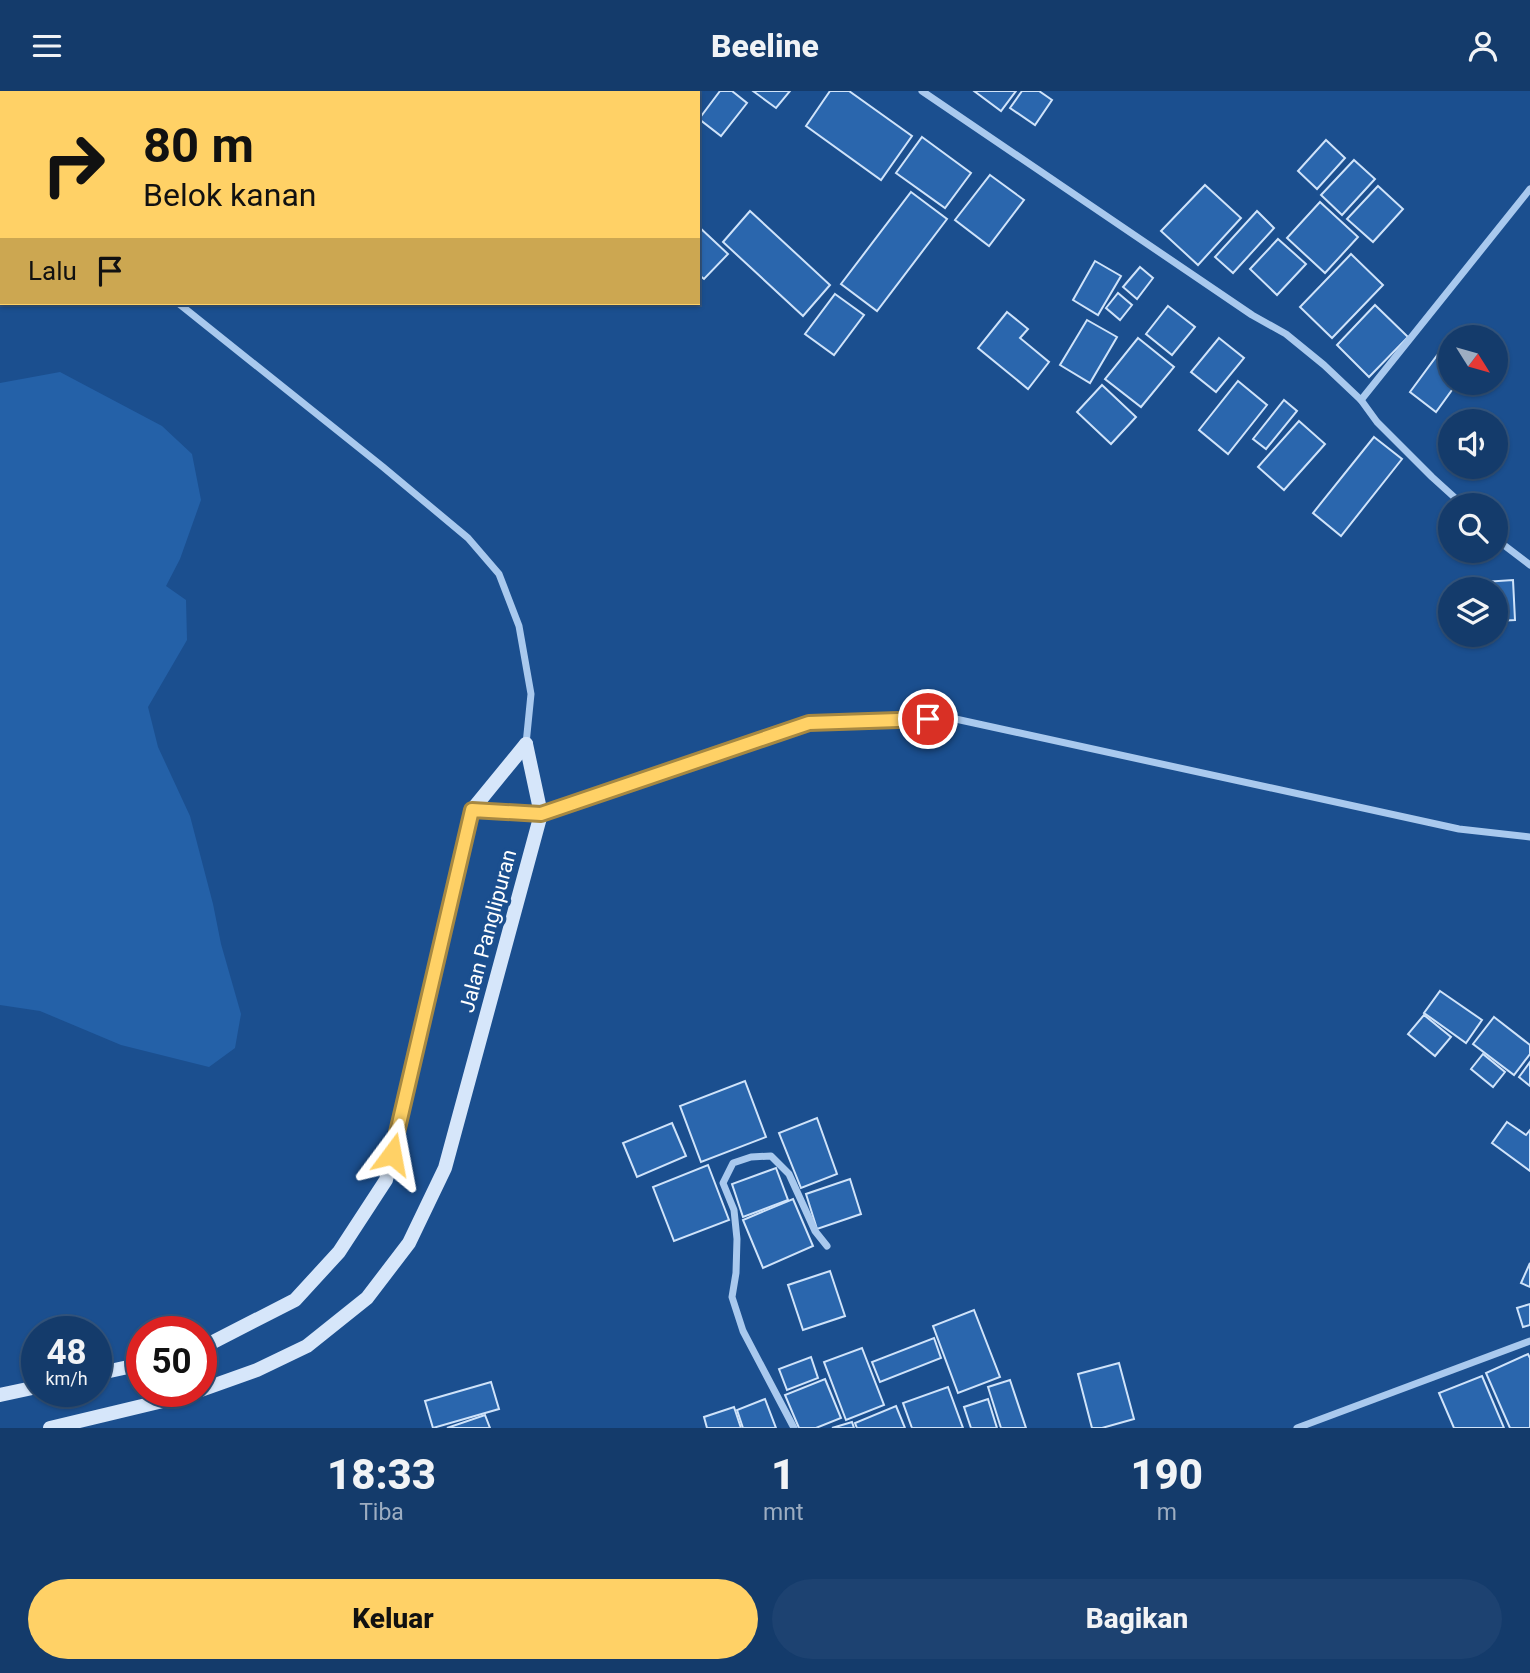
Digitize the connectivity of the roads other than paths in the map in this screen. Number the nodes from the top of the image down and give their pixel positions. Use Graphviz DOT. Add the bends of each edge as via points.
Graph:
graph roads {
  1 [pos="922,91"];
  2 [pos="940,91"];
  3 [pos="935,100"];
  4 [pos="1530,189"];
  5 [pos="180,305"];
  6 [pos="1361,400"];
  7 [pos="1450,493"];
  8 [pos="1508,548"];
  9 [pos="1530,565"];
  10 [pos="526,744"];
  11 [pos="472,810"];
  12 [pos="541,814"];
  13 [pos="1530,837"];
  14 [pos="827,1246"];
  15 [pos="217,1340"];
  16 [pos="1530,1341"];
  17 [pos="217,1385"];
  18 [pos="21,1390"];
  19 [pos="0,1395"];
  20 [pos="138,1407"];
  21 [pos="50,1428"];
  22 [pos="794,1428"];
  23 [pos="1297,1428"];
  1 -- 3 [label="street"];
  2 -- 3 [label="street"];
  3 -- 6 [label="street" via="1286,334"];
  4 -- 6 [label="street"];
  5 -- 10 [label="street" via="468,538 499,574 519,626 531,694"];
  6 -- 7 [label="street" via="1377,422"];
  8 -- 9 [label="street"];
  10 -- 11 [label="main road, Jalan Panglipuran"];
  10 -- 12 [label="main road, Jalan Panglipuran"];
  11 -- 12 [label="street"];
  11 -- 15 [label="main road, Jalan Panglipuran" via="386,1180 339,1252 295,1300"];
  12 -- 13 [label="street" via="809,723 951,718 1459,829"];
  12 -- 17 [label="main road, Jalan Panglipuran" via="445,1168 409,1243 367,1298 307,1346"];
  14 -- 22 [label="street" via="815,1231 789,1174 771,1156 733,1163 723,1183 734,1210 737,1239 732,1297 743,1331"];
  16 -- 23 [label="street"];
  18 -- 19 [label="main road"];
  20 -- 21 [label="main road, Jalan Panglipuran"];
}
